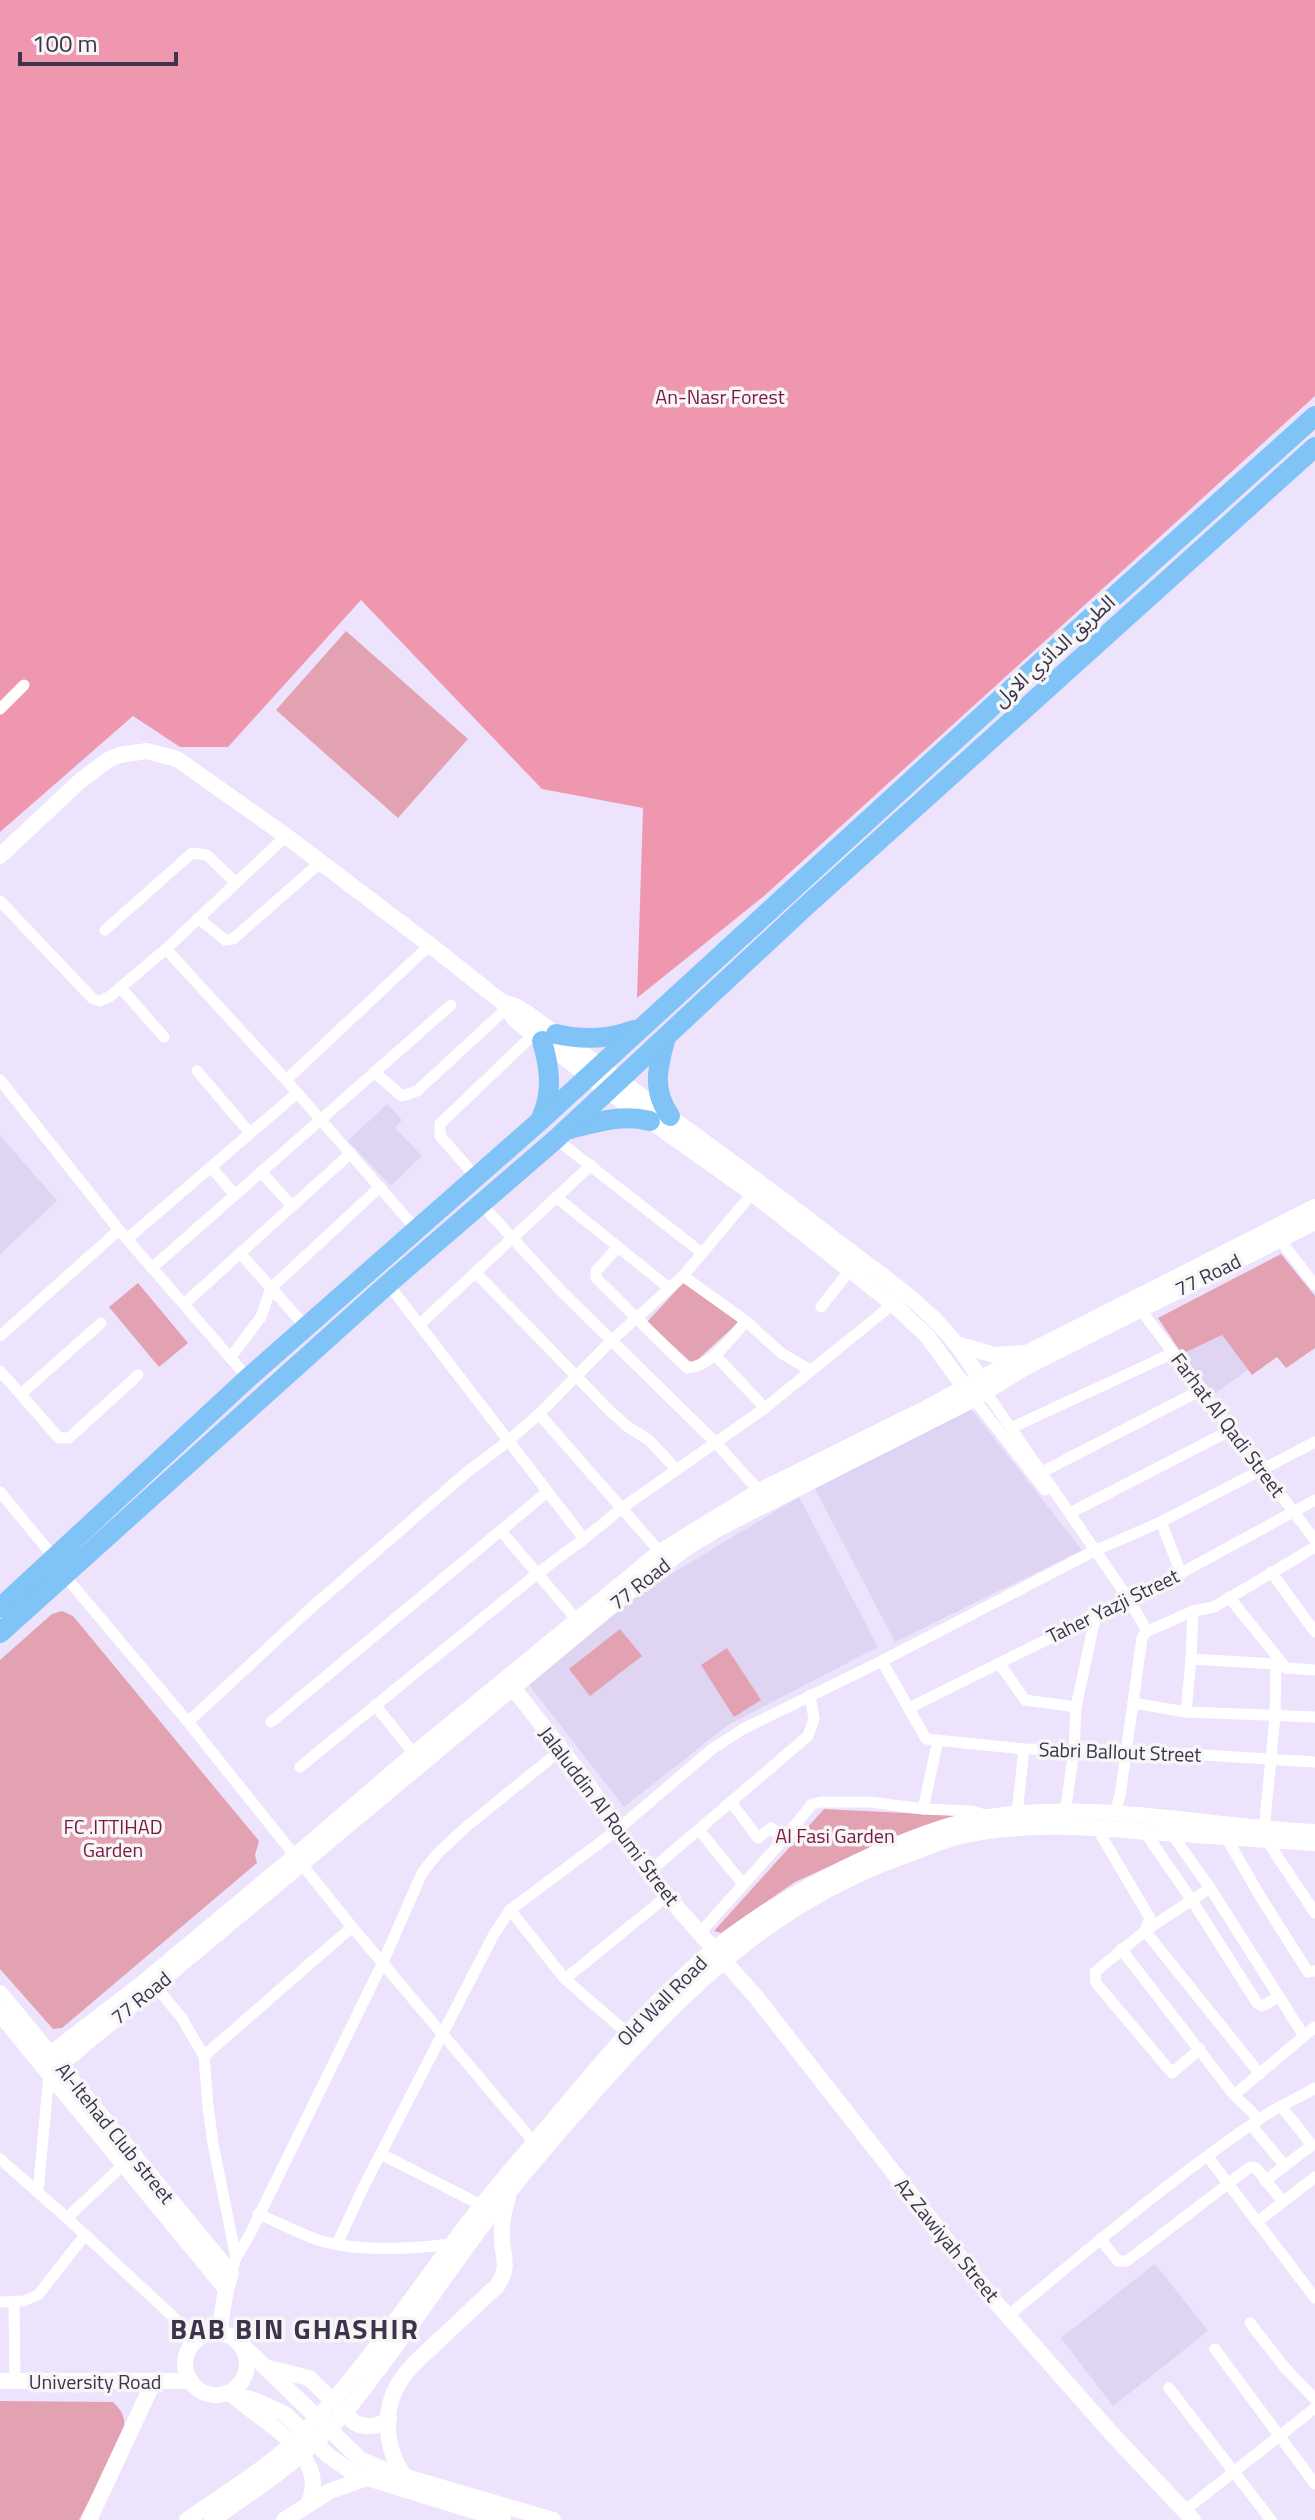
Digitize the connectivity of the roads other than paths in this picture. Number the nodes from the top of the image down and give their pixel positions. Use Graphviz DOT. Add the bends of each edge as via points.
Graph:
graph roads {
  1 [pos="1315,416"];
  2 [pos="1315,447"];
  3 [pos="24,685"];
  4 [pos="0,709"];
  5 [pos="286,836"];
  6 [pos="0,856"];
  7 [pos="321,862"];
  8 [pos="236,883"];
  9 [pos="0,901"];
  10 [pos="198,918"];
  11 [pos="105,930"];
  12 [pos="430,945"];
  13 [pos="166,949"];
  14 [pos="120,987"];
  15 [pos="451,1005"];
  16 [pos="504,1005"];
  17 [pos="640,1027"];
  18 [pos="667,1036"];
  19 [pos="164,1037"];
  20 [pos="544,1037"];
  21 [pos="593,1070"];
  22 [pos="197,1071"];
  23 [pos="374,1072"];
  24 [pos="0,1080"];
  25 [pos="286,1080"];
  26 [pos="613,1086"];
  27 [pos="297,1093"];
  28 [pos="320,1119"];
  29 [pos="660,1119"];
  30 [pos="541,1120"];
  31 [pos="250,1133"];
  32 [pos="561,1134"];
  33 [pos="351,1153"];
  34 [pos="591,1165"];
  35 [pos="211,1167"];
  36 [pos="261,1172"];
  37 [pos="476,1177"];
  38 [pos="380,1187"];
  39 [pos="757,1188"];
  40 [pos="235,1195"];
  41 [pos="556,1197"];
  42 [pos="482,1205"];
  43 [pos="292,1206"];
  44 [pos="1315,1207"];
  45 [pos="1315,1222"];
  46 [pos="416,1229"];
  47 [pos="123,1234"];
  48 [pos="1276,1235"];
  49 [pos="511,1237"];
  50 [pos="618,1247"];
  51 [pos="240,1253"];
  52 [pos="702,1253"];
  53 [pos="152,1268"];
  54 [pos="849,1271"];
  55 [pos="475,1272"];
  56 [pos="683,1276"];
  57 [pos="388,1284"];
  58 [pos="1315,1285"];
  59 [pos="271,1288"];
  60 [pos="669,1288"];
  61 [pos="184,1304"];
  62 [pos="893,1304"];
  63 [pos="821,1307"];
  64 [pos="1140,1309"];
  65 [pos="636,1319"];
  66 [pos="746,1321"];
  67 [pos="101,1323"];
  68 [pos="420,1324"];
  69 [pos="306,1327"];
  70 [pos="0,1336"];
  71 [pos="611,1341"];
  72 [pos="959,1345"];
  73 [pos="1029,1352"];
  74 [pos="1173,1353"];
  75 [pos="715,1355"];
  76 [pos="230,1358"];
  77 [pos="810,1370"];
  78 [pos="0,1371"];
  79 [pos="138,1375"];
  80 [pos="576,1375"];
  81 [pos="248,1378"];
  82 [pos="976,1390"];
  83 [pos="1201,1390"];
  84 [pos="21,1394"];
  85 [pos="765,1408"];
  86 [pos="539,1414"];
  87 [pos="1011,1428"];
  88 [pos="1231,1430"];
  89 [pos="507,1442"];
  90 [pos="1315,1442"];
  91 [pos="716,1443"];
  92 [pos="677,1470"];
  93 [pos="1262,1470"];
  94 [pos="1042,1472"];
  95 [pos="759,1491"];
  96 [pos="0,1492"];
  97 [pos="547,1492"];
  98 [pos="1315,1500"];
  99 [pos="622,1508"];
  100 [pos="1293,1510"];
  101 [pos="1070,1513"];
  102 [pos="1161,1522"];
  103 [pos="501,1531"];
  104 [pos="584,1539"];
  105 [pos="1315,1540"];
  106 [pos="1315,1547"];
  107 [pos="1094,1551"];
  108 [pos="660,1552"];
  109 [pos="53,1556"];
  110 [pos="1271,1572"];
  111 [pos="538,1573"];
  112 [pos="1181,1573"];
  113 [pos="64,1575"];
  114 [pos="1229,1597"];
  115 [pos="1128,1598"];
  116 [pos="0,1608"];
  117 [pos="1193,1611"];
  118 [pos="1096,1614"];
  119 [pos="577,1620"];
  120 [pos="1147,1631"];
  121 [pos="1315,1632"];
  122 [pos="0,1633"];
  123 [pos="1191,1659"];
  124 [pos="882,1661"];
  125 [pos="999,1663"];
  126 [pos="1281,1666"];
  127 [pos="1315,1670"];
  128 [pos="510,1684"];
  129 [pos="810,1695"];
  130 [pos="1133,1703"];
  131 [pos="375,1705"];
  132 [pos="1076,1707"];
  133 [pos="909,1708"];
  134 [pos="1186,1712"];
  135 [pos="1275,1716"];
  136 [pos="1315,1717"];
  137 [pos="188,1722"];
  138 [pos="271,1722"];
  139 [pos="932,1739"];
  140 [pos="1024,1749"];
  141 [pos="561,1750"];
  142 [pos="1126,1750"];
  143 [pos="1074,1751"];
  144 [pos="414,1754"];
  145 [pos="1270,1759"];
  146 [pos="1315,1762"];
  147 [pos="300,1767"];
  148 [pos="731,1802"];
  149 [pos="923,1809"];
  150 [pos="1115,1812"];
  151 [pos="1065,1813"];
  152 [pos="1017,1814"];
  153 [pos="989,1817"];
  154 [pos="1096,1827"];
  155 [pos="617,1830"];
  156 [pos="699,1830"];
  157 [pos="1144,1831"];
  158 [pos="1315,1832"];
  159 [pos="1171,1833"];
  160 [pos="1264,1835"];
  161 [pos="1226,1837"];
  162 [pos="784,1839"];
  163 [pos="919,1843"];
  164 [pos="1315,1843"];
  165 [pos="299,1861"];
  166 [pos="649,1872"];
  167 [pos="743,1884"];
  168 [pos="1210,1888"];
  169 [pos="667,1896"];
  170 [pos="1191,1899"];
  171 [pos="510,1910"];
  172 [pos="1315,1913"];
  173 [pos="352,1927"];
  174 [pos="1145,1931"];
  175 [pos="699,1934"];
  176 [pos="1243,1940"];
  177 [pos="1121,1949"];
  178 [pos="719,1955"];
  179 [pos="1226,1955"];
  180 [pos="383,1962"];
  181 [pos="1315,1971"];
  182 [pos="565,1979"];
  183 [pos="156,1987"];
  184 [pos="0,1993"];
  185 [pos="1279,1997"];
  186 [pos="0,2014"];
  187 [pos="1315,2027"];
  188 [pos="627,2033"];
  189 [pos="444,2035"];
  190 [pos="1304,2036"];
  191 [pos="1200,2049"];
  192 [pos="204,2056"];
  193 [pos="50,2063"];
  194 [pos="1260,2074"];
  195 [pos="1315,2088"];
  196 [pos="1234,2095"];
  197 [pos="1281,2106"];
  198 [pos="1255,2122"];
  199 [pos="538,2147"];
  200 [pos="1313,2148"];
  201 [pos="381,2154"];
  202 [pos="1208,2157"];
  203 [pos="0,2159"];
  204 [pos="124,2164"];
  205 [pos="1285,2166"];
  206 [pos="1315,2177"];
  207 [pos="1265,2181"];
  208 [pos="1228,2184"];
  209 [pos="510,2191"];
  210 [pos="38,2192"];
  211 [pos="1283,2202"];
  212 [pos="481,2205"];
  213 [pos="258,2214"];
  214 [pos="67,2218"];
  215 [pos="1257,2222"];
  216 [pos="85,2235"];
  217 [pos="1100,2239"];
  218 [pos="337,2244"];
  219 [pos="451,2244"];
  220 [pos="470,2244"];
  221 [pos="504,2255"];
  222 [pos="447,2263"];
  223 [pos="231,2273"];
  224 [pos="1315,2298"];
  225 [pos="0,2302"];
  226 [pos="14,2302"];
  227 [pos="1008,2316"];
  228 [pos="1250,2323"];
  229 [pos="219,2333"];
  230 [pos="197,2339"];
  231 [pos="237,2340"];
  232 [pos="1215,2349"];
  233 [pos="260,2364"];
  234 [pos="8,2381"];
  235 [pos="191,2381"];
  236 [pos="153,2383"];
  237 [pos="1169,2388"];
  238 [pos="231,2395"];
  239 [pos="1315,2399"];
  240 [pos="1315,2408"];
  241 [pos="389,2419"];
  242 [pos="1279,2436"];
  243 [pos="1234,2470"];
  244 [pos="398,2475"];
  245 [pos="367,2478"];
  246 [pos="1315,2484"];
  247 [pos="308,2504"];
  248 [pos="1188,2516"];
  249 [pos="89,2520"];
  250 [pos="187,2520"];
  251 [pos="212,2520"];
  252 [pos="284,2520"];
  253 [pos="503,2520"];
  254 [pos="553,2520"];
  255 [pos="1271,2520"];
  1 -- 17 [label="highway, الطريق الدائري الاول"];
  2 -- 18 [label="highway, الطريق الدائري الاول"];
  3 -- 4 [label="street"];
  5 -- 6 [label="main road" via="177,759 147,751 108,760"];
  5 -- 7 [label="main road"];
  5 -- 8 [label="street"];
  7 -- 10 [label="street" via="233,939 225,940"];
  7 -- 12 [label="main road"];
  8 -- 10 [label="street"];
  8 -- 11 [label="street" via="207,855 192,853"];
  9 -- 14 [label="street" via="93,999 109,997"];
  10 -- 13 [label="street"];
  12 -- 16 [label="main road"];
  12 -- 25 [label="street"];
  13 -- 14 [label="street"];
  13 -- 25 [label="street"];
  14 -- 19 [label="street"];
  15 -- 23 [label="street"];
  16 -- 20 [label="main road" via="521,1009"];
  16 -- 23 [label="street" via="417,1091 402,1096"];
  17 -- 20 [label="highway" via="592,1039"];
  17 -- 21 [label="highway, الطريق الدائري الاول"];
  18 -- 26 [label="highway, الطريق الدائري الاول"];
  18 -- 29 [label="highway" via="657,1082"];
  20 -- 21 [label="main road"];
  20 -- 30 [label="highway" via="550,1089"];
  20 -- 37 [label="street" via="440,1124 440,1136"];
  21 -- 26 [label="main road"];
  21 -- 30 [label="highway, الطريق الدائري الاول"];
  22 -- 31 [label="street"];
  23 -- 28 [label="street"];
  24 -- 47 [label="street"];
  25 -- 27 [label="street"];
  26 -- 29 [label="main road"];
  26 -- 32 [label="highway, الطريق الدائري الاول"];
  27 -- 28 [label="street"];
  27 -- 31 [label="street"];
  28 -- 33 [label="street"];
  28 -- 36 [label="street"];
  29 -- 32 [label="highway" via="612,1118"];
  29 -- 39 [label="main road"];
  30 -- 37 [label="highway, الطريق الدائري الاول"];
  31 -- 35 [label="street"];
  32 -- 34 [label="street"];
  32 -- 42 [label="highway, الطريق الدائري الاول"];
  33 -- 38 [label="street"];
  33 -- 43 [label="street"];
  34 -- 41 [label="street"];
  34 -- 52 [label="street"];
  35 -- 40 [label="street"];
  35 -- 47 [label="street"];
  36 -- 40 [label="street"];
  36 -- 43 [label="street"];
  37 -- 46 [label="highway, الطريق الدائري الاول"];
  38 -- 46 [label="street"];
  38 -- 59 [label="street"];
  39 -- 52 [label="street"];
  39 -- 54 [label="main road"];
  39 -- 72 [label="main road" via="909,1294"];
  40 -- 53 [label="street"];
  41 -- 49 [label="street"];
  41 -- 50 [label="street"];
  42 -- 49 [label="street"];
  42 -- 57 [label="highway, الطريق الدائري الاول"];
  43 -- 51 [label="street"];
  44 -- 48 [label="main road"];
  45 -- 48 [label="main road, 77 Road"];
  46 -- 69 [label="highway, الطريق الدائري الاول"];
  47 -- 53 [label="street"];
  47 -- 70 [label="street"];
  48 -- 58 [label="street"];
  48 -- 64 [label="main road, 77 Road"];
  48 -- 73 [label="main road"];
  49 -- 55 [label="street"];
  49 -- 71 [label="street"];
  50 -- 60 [label="street"];
  50 -- 65 [label="street" via="595,1274"];
  51 -- 59 [label="street"];
  51 -- 61 [label="street"];
  52 -- 56 [label="street"];
  53 -- 61 [label="street"];
  54 -- 62 [label="main road"];
  54 -- 63 [label="street"];
  55 -- 68 [label="street"];
  55 -- 80 [label="street"];
  56 -- 60 [label="street"];
  56 -- 66 [label="street"];
  57 -- 68 [label="street"];
  57 -- 113 [label="highway, الطريق الدائري الاول"];
  59 -- 69 [label="street"];
  59 -- 76 [label="street" via="261,1317"];
  60 -- 65 [label="street"];
  61 -- 76 [label="street"];
  62 -- 77 [label="street"];
  62 -- 82 [label="main road"];
  64 -- 74 [label="street, Farhat Al Qadi Street"];
  64 -- 82 [label="main road, 77 Road"];
  65 -- 71 [label="street"];
  65 -- 75 [label="street" via="687,1368"];
  66 -- 75 [label="street"];
  66 -- 77 [label="street" via="781,1353"];
  67 -- 84 [label="street"];
  68 -- 89 [label="street"];
  69 -- 81 [label="highway, الطريق الدائري الاول"];
  71 -- 80 [label="street"];
  71 -- 91 [label="street"];
  72 -- 73 [label="main road" via="995,1355"];
  72 -- 82 [label="main road"];
  73 -- 82 [label="main road"];
  74 -- 83 [label="street, Farhat Al Qadi Street"];
  74 -- 87 [label="street"];
  75 -- 85 [label="street"];
  76 -- 81 [label="street"];
  77 -- 85 [label="street"];
  78 -- 84 [label="street"];
  79 -- 84 [label="street" via="64,1439"];
  80 -- 86 [label="street"];
  80 -- 92 [label="street"];
  81 -- 109 [label="highway, الطريق الدائري الاول"];
  82 -- 87 [label="street"];
  82 -- 95 [label="main road"];
  82 -- 107 [label="street"];
  82 -- 128 [label="main road, 77 Road" via="689,1546"];
  83 -- 88 [label="street, Farhat Al Qadi Street"];
  83 -- 94 [label="street"];
  85 -- 91 [label="street"];
  86 -- 89 [label="street"];
  86 -- 99 [label="street"];
  87 -- 94 [label="street"];
  88 -- 93 [label="street, Farhat Al Qadi Street"];
  88 -- 101 [label="street"];
  89 -- 97 [label="street"];
  89 -- 137 [label="street" via="311,1608"];
  90 -- 93 [label="street"];
  91 -- 92 [label="street"];
  91 -- 95 [label="street"];
  92 -- 99 [label="street"];
  93 -- 100 [label="street, Farhat Al Qadi Street"];
  93 -- 102 [label="street"];
  94 -- 101 [label="street"];
  95 -- 108 [label="main road"];
  96 -- 109 [label="street"];
  97 -- 103 [label="street"];
  97 -- 104 [label="street"];
  98 -- 100 [label="street, Taher Yazji Street"];
  99 -- 104 [label="street"];
  99 -- 108 [label="street"];
  100 -- 105 [label="street, Farhat Al Qadi Street"];
  100 -- 112 [label="street, Taher Yazji Street"];
  101 -- 107 [label="street"];
  102 -- 107 [label="street"];
  102 -- 112 [label="street"];
  103 -- 111 [label="street"];
  103 -- 138 [label="street"];
  104 -- 111 [label="street"];
  106 -- 110 [label="street"];
  107 -- 115 [label="street"];
  107 -- 124 [label="street"];
  108 -- 119 [label="main road"];
  109 -- 116 [label="highway, الطريق الدائري الاول"];
  110 -- 114 [label="street"];
  110 -- 121 [label="street"];
  111 -- 119 [label="street"];
  111 -- 131 [label="street"];
  112 -- 115 [label="street, Taher Yazji Street"];
  113 -- 122 [label="highway, الطريق الدائري الاول"];
  113 -- 137 [label="street"];
  114 -- 117 [label="street"];
  114 -- 126 [label="street"];
  115 -- 118 [label="street, Taher Yazji Street"];
  115 -- 120 [label="street"];
  117 -- 120 [label="street"];
  117 -- 123 [label="street"];
  118 -- 125 [label="street, Taher Yazji Street"];
  118 -- 132 [label="street"];
  119 -- 128 [label="main road"];
  120 -- 130 [label="street"];
  123 -- 126 [label="street"];
  123 -- 134 [label="street"];
  124 -- 129 [label="street"];
  124 -- 133 [label="street"];
  125 -- 132 [label="street" via="1025,1700"];
  125 -- 133 [label="street, Taher Yazji Street"];
  126 -- 127 [label="street"];
  126 -- 135 [label="street"];
  128 -- 141 [label="main road, Jalaluddin Al Roumi Street"];
  128 -- 144 [label="main road"];
  128 -- 165 [label="main road, 77 Road"];
  129 -- 148 [label="street" via="814,1719 808,1736"];
  129 -- 155 [label="street" via="729,1737"];
  130 -- 134 [label="street"];
  130 -- 142 [label="street"];
  131 -- 144 [label="street"];
  131 -- 147 [label="street"];
  132 -- 143 [label="street"];
  133 -- 139 [label="street"];
  134 -- 135 [label="street"];
  135 -- 136 [label="street"];
  135 -- 145 [label="street"];
  137 -- 165 [label="street"];
  139 -- 140 [label="street, Sabri Ballout Street"];
  139 -- 149 [label="street"];
  140 -- 143 [label="street, Sabri Ballout Street"];
  140 -- 152 [label="street"];
  141 -- 155 [label="main road, Jalaluddin Al Roumi Street"];
  141 -- 180 [label="street" via="437,1854 422,1873"];
  142 -- 143 [label="street, Sabri Ballout Street"];
  142 -- 145 [label="street, Sabri Ballout Street"];
  142 -- 150 [label="street"];
  143 -- 151 [label="street"];
  144 -- 165 [label="main road"];
  145 -- 146 [label="street, Sabri Ballout Street"];
  145 -- 160 [label="street"];
  148 -- 156 [label="street"];
  148 -- 162 [label="street" via="758,1838 771,1828"];
  149 -- 153 [label="street"];
  149 -- 162 [label="street" via="821,1802 812,1804"];
  150 -- 151 [label="main road, Old Wall Road"];
  150 -- 160 [label="main road, Old Wall Road"];
  151 -- 152 [label="main road, Old Wall Road"];
  152 -- 153 [label="main road, Old Wall Road"];
  153 -- 163 [label="main road, Old Wall Road" via="955,1823"];
  154 -- 157 [label="main road, Old Wall Road"];
  154 -- 163 [label="main road, Old Wall Road" via="1033,1827"];
  154 -- 174 [label="street" via="1150,1918"];
  155 -- 166 [label="main road, Jalaluddin Al Roumi Street"];
  155 -- 171 [label="street"];
  156 -- 166 [label="street"];
  156 -- 167 [label="street"];
  157 -- 159 [label="main road, Old Wall Road"];
  157 -- 170 [label="street"];
  158 -- 160 [label="main road, Old Wall Road"];
  159 -- 161 [label="main road, Old Wall Road"];
  159 -- 168 [label="street"];
  160 -- 161 [label="main road, Old Wall Road"];
  160 -- 164 [label="main road, Old Wall Road"];
  160 -- 172 [label="street"];
  161 -- 181 [label="street" via="1308,1972"];
  162 -- 167 [label="street"];
  163 -- 178 [label="main road, Old Wall Road" via="837,1884"];
  165 -- 173 [label="street"];
  165 -- 183 [label="main road, 77 Road"];
  165 -- 193 [label="main road"];
  166 -- 169 [label="main road, Jalaluddin Al Roumi Street"];
  167 -- 175 [label="street"];
  168 -- 170 [label="street"];
  168 -- 176 [label="street"];
  169 -- 175 [label="main road, Jalaluddin Al Roumi Street"];
  169 -- 182 [label="street"];
  170 -- 174 [label="street"];
  170 -- 179 [label="street"];
  171 -- 182 [label="street"];
  171 -- 189 [label="street"];
  173 -- 180 [label="street"];
  173 -- 192 [label="street"];
  174 -- 177 [label="street"];
  174 -- 194 [label="street"];
  175 -- 178 [label="main road, Jalaluddin Al Roumi Street"];
  176 -- 179 [label="street"];
  176 -- 185 [label="street"];
  177 -- 191 [label="street"];
  177 -- 191 [label="street" via="1095,1972 1096,1983 1172,2073"];
  178 -- 188 [label="main road, Old Wall Road" via="661,1998"];
  178 -- 199 [label="main road, Old Wall Road"];
  178 -- 227 [label="main road, Az Zawiyah Street"];
  179 -- 185 [label="street" via="1259,2005"];
  180 -- 189 [label="street"];
  180 -- 213 [label="street"];
  182 -- 188 [label="street"];
  183 -- 192 [label="street"];
  183 -- 193 [label="main road, 77 Road"];
  184 -- 193 [label="main road, Al-Itehad Club street"];
  185 -- 190 [label="street"];
  186 -- 193 [label="main road, Al-Itehad Club street"];
  187 -- 190 [label="street"];
  188 -- 199 [label="main road, Old Wall Road"];
  189 -- 199 [label="street"];
  189 -- 201 [label="street"];
  190 -- 194 [label="street"];
  191 -- 196 [label="street"];
  192 -- 223 [label="street"];
  193 -- 204 [label="main road, Al-Itehad Club street"];
  193 -- 210 [label="street"];
  193 -- 223 [label="main road, Al-Itehad Club street"];
  194 -- 196 [label="street"];
  195 -- 197 [label="street"];
  196 -- 198 [label="street"];
  197 -- 198 [label="street"];
  197 -- 200 [label="street"];
  198 -- 202 [label="street"];
  198 -- 205 [label="street"];
  199 -- 209 [label="main road, Old Wall Road"];
  199 -- 212 [label="main road, Old Wall Road"];
  200 -- 205 [label="street"];
  201 -- 212 [label="street"];
  201 -- 218 [label="street"];
  202 -- 208 [label="street"];
  202 -- 217 [label="street"];
  203 -- 210 [label="street"];
  204 -- 214 [label="street"];
  204 -- 223 [label="main road, Al-Itehad Club street"];
  205 -- 207 [label="street"];
  206 -- 211 [label="street"];
  207 -- 208 [label="street" via="1250,2167"];
  207 -- 211 [label="street"];
  208 -- 215 [label="street"];
  208 -- 217 [label="street" via="1127,2261 1118,2261"];
  209 -- 220 [label="main road, Old Wall Road"];
  209 -- 221 [label="main road" via="502,2222"];
  210 -- 214 [label="street"];
  211 -- 215 [label="street"];
  212 -- 219 [label="main road, Old Wall Road"];
  213 -- 218 [label="street"];
  213 -- 223 [label="street"];
  214 -- 216 [label="street"];
  215 -- 224 [label="street"];
  216 -- 226 [label="street" via="38,2295"];
  216 -- 230 [label="street"];
  217 -- 227 [label="street"];
  218 -- 219 [label="street"];
  219 -- 220 [label="main road"];
  219 -- 222 [label="main road, Old Wall Road"];
  220 -- 221 [label="main road" via="488,2245"];
  220 -- 222 [label="main road, Old Wall Road"];
  221 -- 241 [label="main road" via="504,2276 497,2286 403,2376"];
  222 -- 250 [label="main road, Old Wall Road" via="312,2424"];
  222 -- 251 [label="main road, Old Wall Road" via="349,2408 304,2451"];
  223 -- 229 [label="main road"];
  225 -- 226 [label="street"];
  226 -- 234 [label="street"];
  227 -- 248 [label="main road, Az Zawiyah Street"];
  228 -- 239 [label="street"];
  229 -- 230 [label="main road"];
  229 -- 231 [label="main road"];
  230 -- 235 [label="main road" via="187,2355"];
  231 -- 233 [label="main road"];
  231 -- 238 [label="main road" via="247,2369"];
  232 -- 242 [label="street"];
  233 -- 241 [label="main road" via="309,2378 361,2426"];
  233 -- 244 [label="main road" via="360,2459"];
  234 -- 236 [label="main road, University Road"];
  235 -- 236 [label="main road, University Road"];
  235 -- 238 [label="main road" via="207,2393"];
  236 -- 249 [label="main road"];
  237 -- 243 [label="street"];
  238 -- 245 [label="main road" via="285,2414 342,2467"];
  238 -- 247 [label="main road" via="284,2436 305,2460 314,2481"];
  240 -- 242 [label="street"];
  241 -- 244 [label="main road" via="390,2451"];
  242 -- 243 [label="street"];
  242 -- 246 [label="street"];
  243 -- 248 [label="street"];
  243 -- 255 [label="street"];
  244 -- 254 [label="main road"];
  245 -- 247 [label="main road"];
  245 -- 253 [label="main road"];
  247 -- 252 [label="main road"];
}
